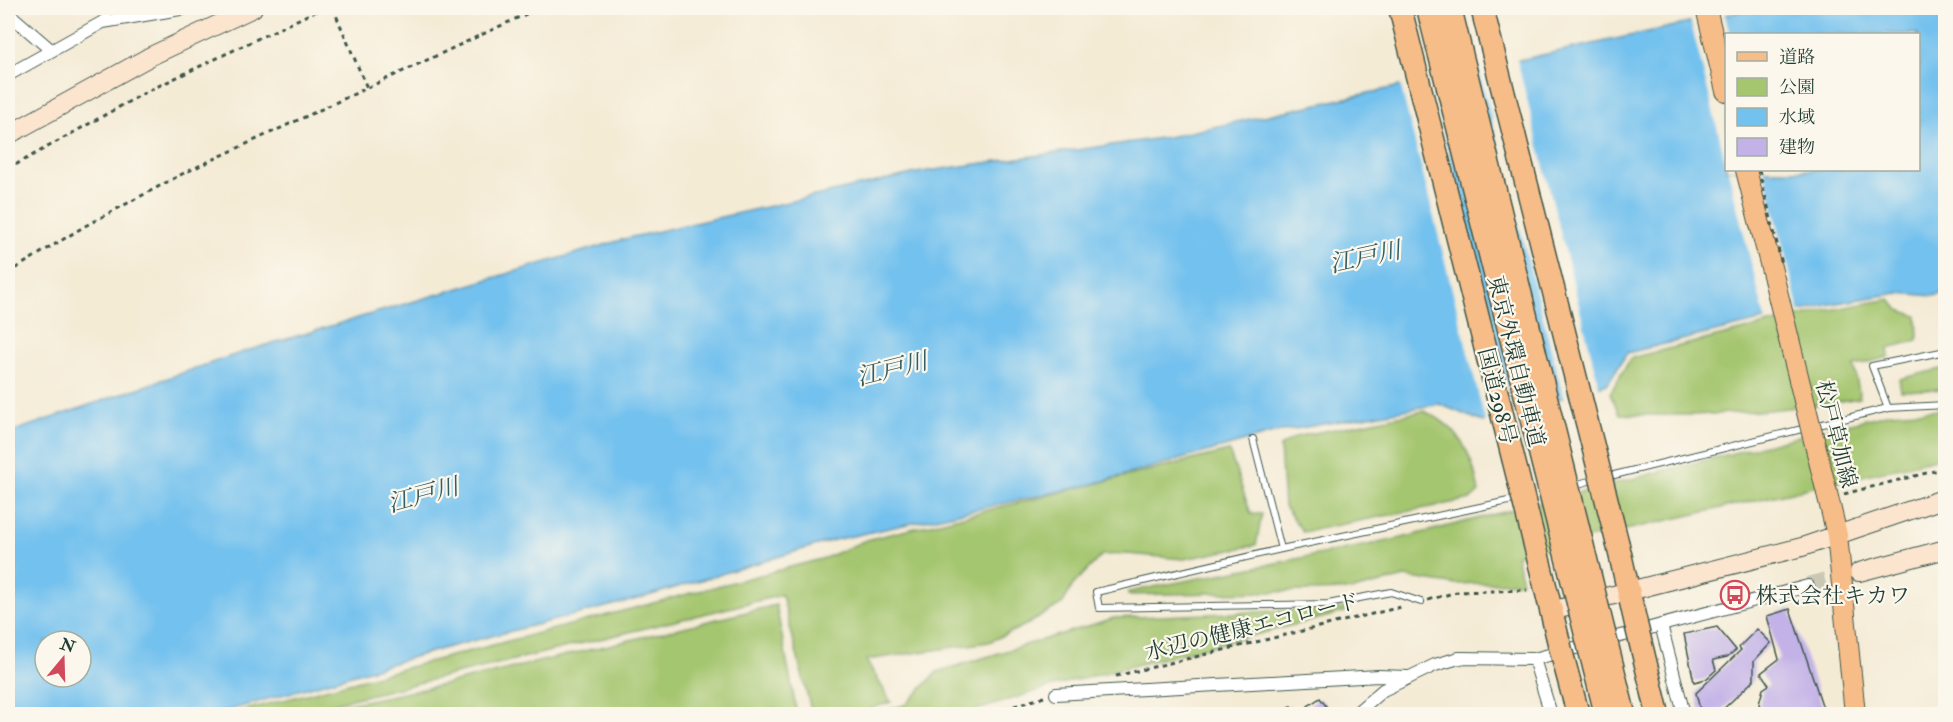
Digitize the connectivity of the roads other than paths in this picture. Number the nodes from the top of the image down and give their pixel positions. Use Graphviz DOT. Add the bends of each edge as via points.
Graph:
graph roads {
  1 [pos="108,8"];
  2 [pos="186,8"];
  3 [pos="253,8"];
  4 [pos="1400,8"];
  5 [pos="1428,8"];
  6 [pos="1450,8"];
  7 [pos="1482,8"];
  8 [pos="1706,8"];
  9 [pos="8,13"];
  10 [pos="103,22"];
  11 [pos="51,50"];
  12 [pos="8,75"];
  13 [pos="1725,87"];
  14 [pos="8,135"];
  15 [pos="1746,171"];
  16 [pos="1946,351"];
  17 [pos="1946,405"];
  18 [pos="1888,408"];
  19 [pos="1253,439"];
  20 [pos="1545,492"];
  21 [pos="1534,495"];
  22 [pos="1946,498"];
  23 [pos="1836,535"];
  24 [pos="1281,549"];
  25 [pos="1942,554"];
  26 [pos="1859,572"];
  27 [pos="1808,586"];
  28 [pos="1628,591"];
  29 [pos="1421,602"];
  30 [pos="1551,611"];
  31 [pos="1662,625"];
  32 [pos="1534,659"];
  33 [pos="1411,677"];
  34 [pos="1056,694"];
  35 [pos="1355,714"];
  36 [pos="1551,714"];
  37 [pos="1578,714"];
  38 [pos="1606,714"];
  39 [pos="1624,714"];
  40 [pos="1658,714"];
  41 [pos="1684,714"];
  42 [pos="1855,714"];
  1 -- 10 [label="lane"];
  2 -- 10 [label="street"];
  3 -- 14 [label="street" via="151,56"];
  4 -- 30 [label="highway, 国道298号, bridge"];
  5 -- 38 [label="highway, 東京外環自動車道, bridge"];
  6 -- 39 [label="highway, 東京外環自動車道, bridge"];
  7 -- 28 [label="highway, bridge"];
  8 -- 13 [label="main road"];
  9 -- 11 [label="street"];
  10 -- 11 [label="street"];
  11 -- 12 [label="street"];
  15 -- 23 [label="main road, 松戸草加線, bridge"];
  16 -- 18 [label="lane" via="1872,366"];
  17 -- 18 [label="lane"];
  18 -- 20 [label="lane"];
  19 -- 24 [label="lane"];
  21 -- 24 [label="lane"];
  22 -- 23 [label="street"];
  23 -- 28 [label="street"];
  23 -- 42 [label="main road, 松戸草加線"];
  24 -- 29 [label="lane" via="1096,592 1099,608 1328,604 1391,592"];
  25 -- 26 [label="street"];
  27 -- 31 [label="street"];
  28 -- 30 [label="street"];
  28 -- 40 [label="highway, bridge"];
  30 -- 37 [label="highway, 国道298号, bridge"];
  31 -- 32 [label="street"];
  31 -- 41 [label="street"];
  32 -- 33 [label="street" via="1459,658"];
  32 -- 36 [label="street"];
  33 -- 34 [label="street"];
  33 -- 35 [label="street" via="1383,690"];
}
